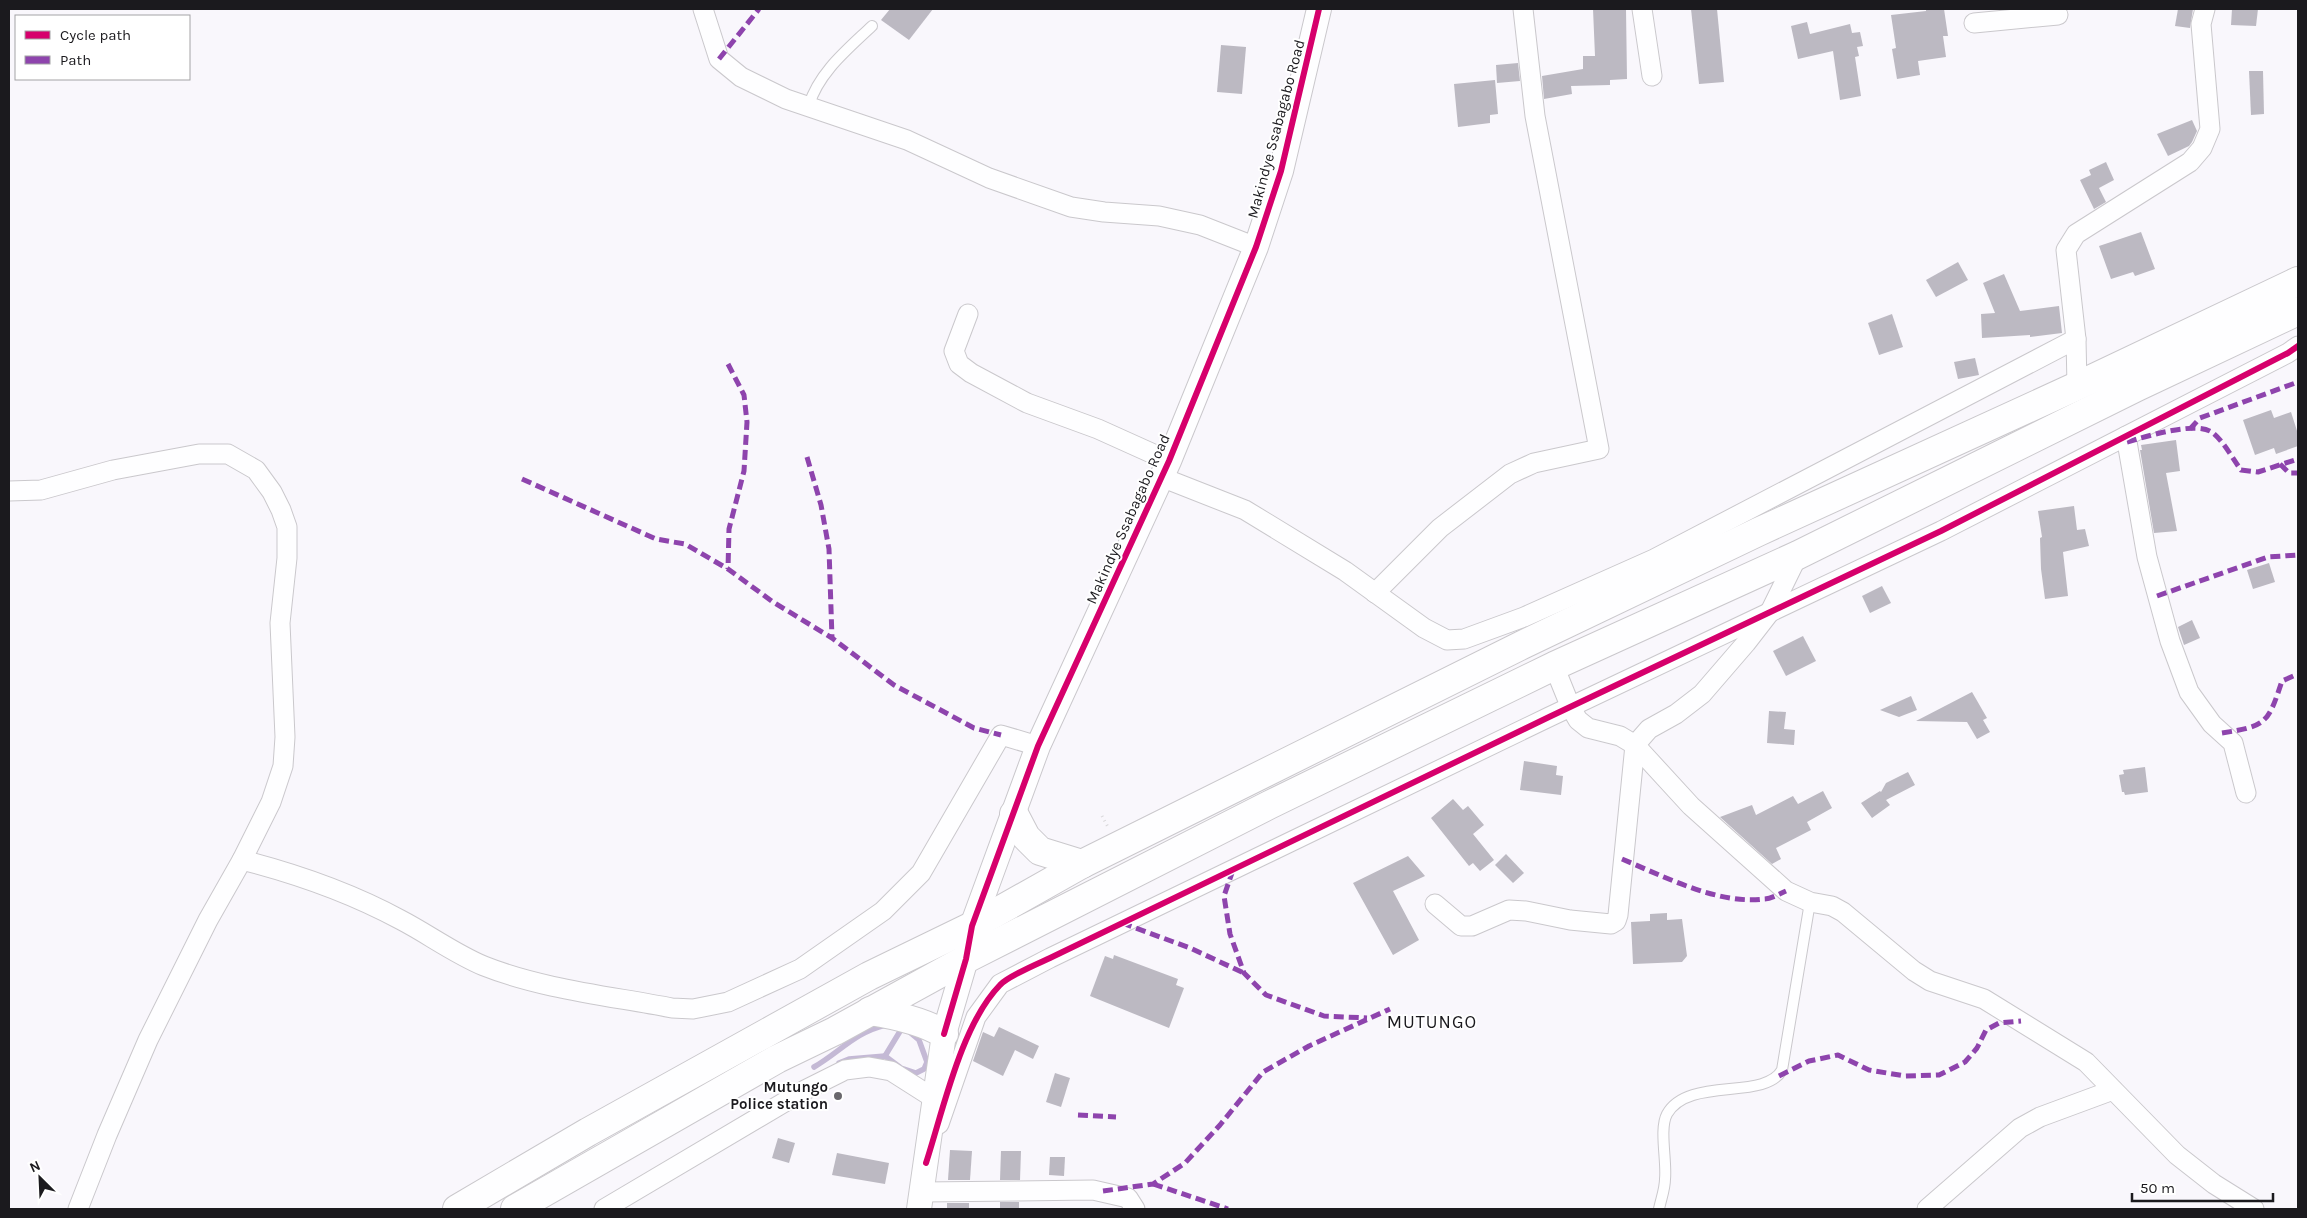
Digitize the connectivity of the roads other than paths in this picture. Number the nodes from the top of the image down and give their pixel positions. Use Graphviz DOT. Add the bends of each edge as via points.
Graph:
graph roads {
  1 [pos="703,9"];
  2 [pos="1319,9"];
  3 [pos="1523,9"];
  4 [pos="1642,9"];
  5 [pos="2205,9"];
  6 [pos="2000,15"];
  7 [pos="2058,15"];
  8 [pos="1974,23"];
  9 [pos="872,26"];
  10 [pos="1652,76"];
  11 [pos="809,105"];
  12 [pos="1256,247"];
  13 [pos="2298,281"];
  14 [pos="2298,311"];
  15 [pos="968,314"];
  16 [pos="2076,339"];
  17 [pos="2298,346"];
  18 [pos="2077,386"];
  19 [pos="2126,436"];
  20 [pos="1165,469"];
  21 [pos="9,491"];
  22 [pos="1798,555"];
  23 [pos="1375,593"];
  24 [pos="1770,612"];
  25 [pos="1554,666"];
  26 [pos="1571,708"];
  27 [pos="1038,746"];
  28 [pos="1635,746"];
  29 [pos="2246,793"];
  30 [pos="1014,814"];
  31 [pos="242,860"];
  32 [pos="1082,864"];
  33 [pos="1810,902"];
  34 [pos="1436,904"];
  35 [pos="972,926"];
  36 [pos="966,959"];
  37 [pos="870,1011"];
  38 [pos="944,1034"];
  39 [pos="2112,1090"];
  40 [pos="935,1099"];
  41 [pos="926,1164"];
  42 [pos="921,1200"];
  43 [pos="78,1209"];
  44 [pos="457,1209"];
  45 [pos="515,1209"];
  46 [pos="604,1209"];
  47 [pos="1135,1209"];
  48 [pos="1659,1209"];
  49 [pos="1927,1209"];
  50 [pos="2254,1209"];
  1 -- 11 [label="street" via="719,59 741,77 786,99"];
  2 -- 12 [label="street, Makindye Ssabagabo Road" via="1281,172"];
  3 -- 23 [label="street" via="1535,116 1599,449 1534,463 1510,474 1440,528"];
  4 -- 10 [label="street"];
  5 -- 16 [label="street" via="2201,24 2210,129 2206,140 2190,162 2076,234 2070,242 2066,250"];
  6 -- 7 [label="street"];
  6 -- 8 [label="street"];
  9 -- 11 [label="lane" via="820,80"];
  11 -- 12 [label="street" via="906,140 989,178 1071,207 1159,216 1200,225"];
  12 -- 20 [label="street, Makindye Ssabagabo Road"];
  13 -- 18 [label="highway"];
  14 -- 22 [label="highway"];
  15 -- 20 [label="street" via="954,351 960,364 971,373 1027,403 1098,429"];
  16 -- 18 [label="street"];
  16 -- 23 [label="street" via="1654,559 1464,639 1440,637"];
  17 -- 19 [label="street"];
  18 -- 32 [label="highway" via="1758,532 1522,645"];
  19 -- 24 [label="street" via="1941,531"];
  19 -- 29 [label="street" via="2147,557 2170,641 2189,692 2212,724 2233,743"];
  20 -- 23 [label="street" via="1244,510 1345,571"];
  20 -- 27 [label="street, Makindye Ssabagabo Road"];
  21 -- 31 [label="street" via="41,490 113,470 199,454 228,454 256,470 272,492 287,527 280,623 284,766 271,802"];
  22 -- 24 [label="street"];
  22 -- 25 [label="highway"];
  24 -- 26 [label="street"];
  24 -- 28 [label="street" via="1702,694 1649,730"];
  25 -- 26 [label="street"];
  25 -- 36 [label="highway"];
  26 -- 28 [label="street" via="1588,728 1620,736"];
  26 -- 41 [label="street" via="1000,984 976,1017"];
  27 -- 30 [label="street, Makindye Ssabagabo Road"];
  27 -- 31 [label="street" via="1001,735 921,873 883,911 800,969 728,1002 693,1009 672,1008 522,979 482,965 400,919 345,893"];
  28 -- 33 [label="street" via="1691,806 1786,891"];
  28 -- 34 [label="street" via="1618,916 1611,924 1509,910 1472,926 1461,926"];
  30 -- 32 [label="highway" via="1026,837 1040,851"];
  30 -- 35 [label="street, Makindye Ssabagabo Road"];
  31 -- 43 [label="street" via="212,912 148,1040"];
  32 -- 35 [label="highway"];
  33 -- 39 [label="street" via="1832,906 1843,912 1914,972 1930,981 1984,999 2004,1010 2086,1062"];
  33 -- 48 [label="lane" via="1782,1070 1779,1076 1757,1085 1696,1094 1679,1101 1667,1114 1664,1128 1665,1180"];
  35 -- 36 [label="street, Makindye Ssabagabo Road"];
  35 -- 44 [label="highway" via="869,976 588,1132"];
  36 -- 37 [label="highway"];
  36 -- 38 [label="street, Makindye Ssabagabo Road"];
  37 -- 38 [label="highway" via="935,1028"];
  37 -- 45 [label="highway" via="777,1059"];
  38 -- 40 [label="street, Makindye Ssabagabo Road"];
  39 -- 49 [label="street" via="2040,1117 2020,1128"];
  39 -- 50 [label="street" via="2177,1155"];
  40 -- 41 [label="street, Makindye Ssabagabo Road"];
  40 -- 46 [label="street" via="891,1071 869,1067 844,1070"];
  41 -- 42 [label="street, Makindye Ssabagabo Road"];
  42 -- 47 [label="street" via="1092,1190 1128,1198"];
}
